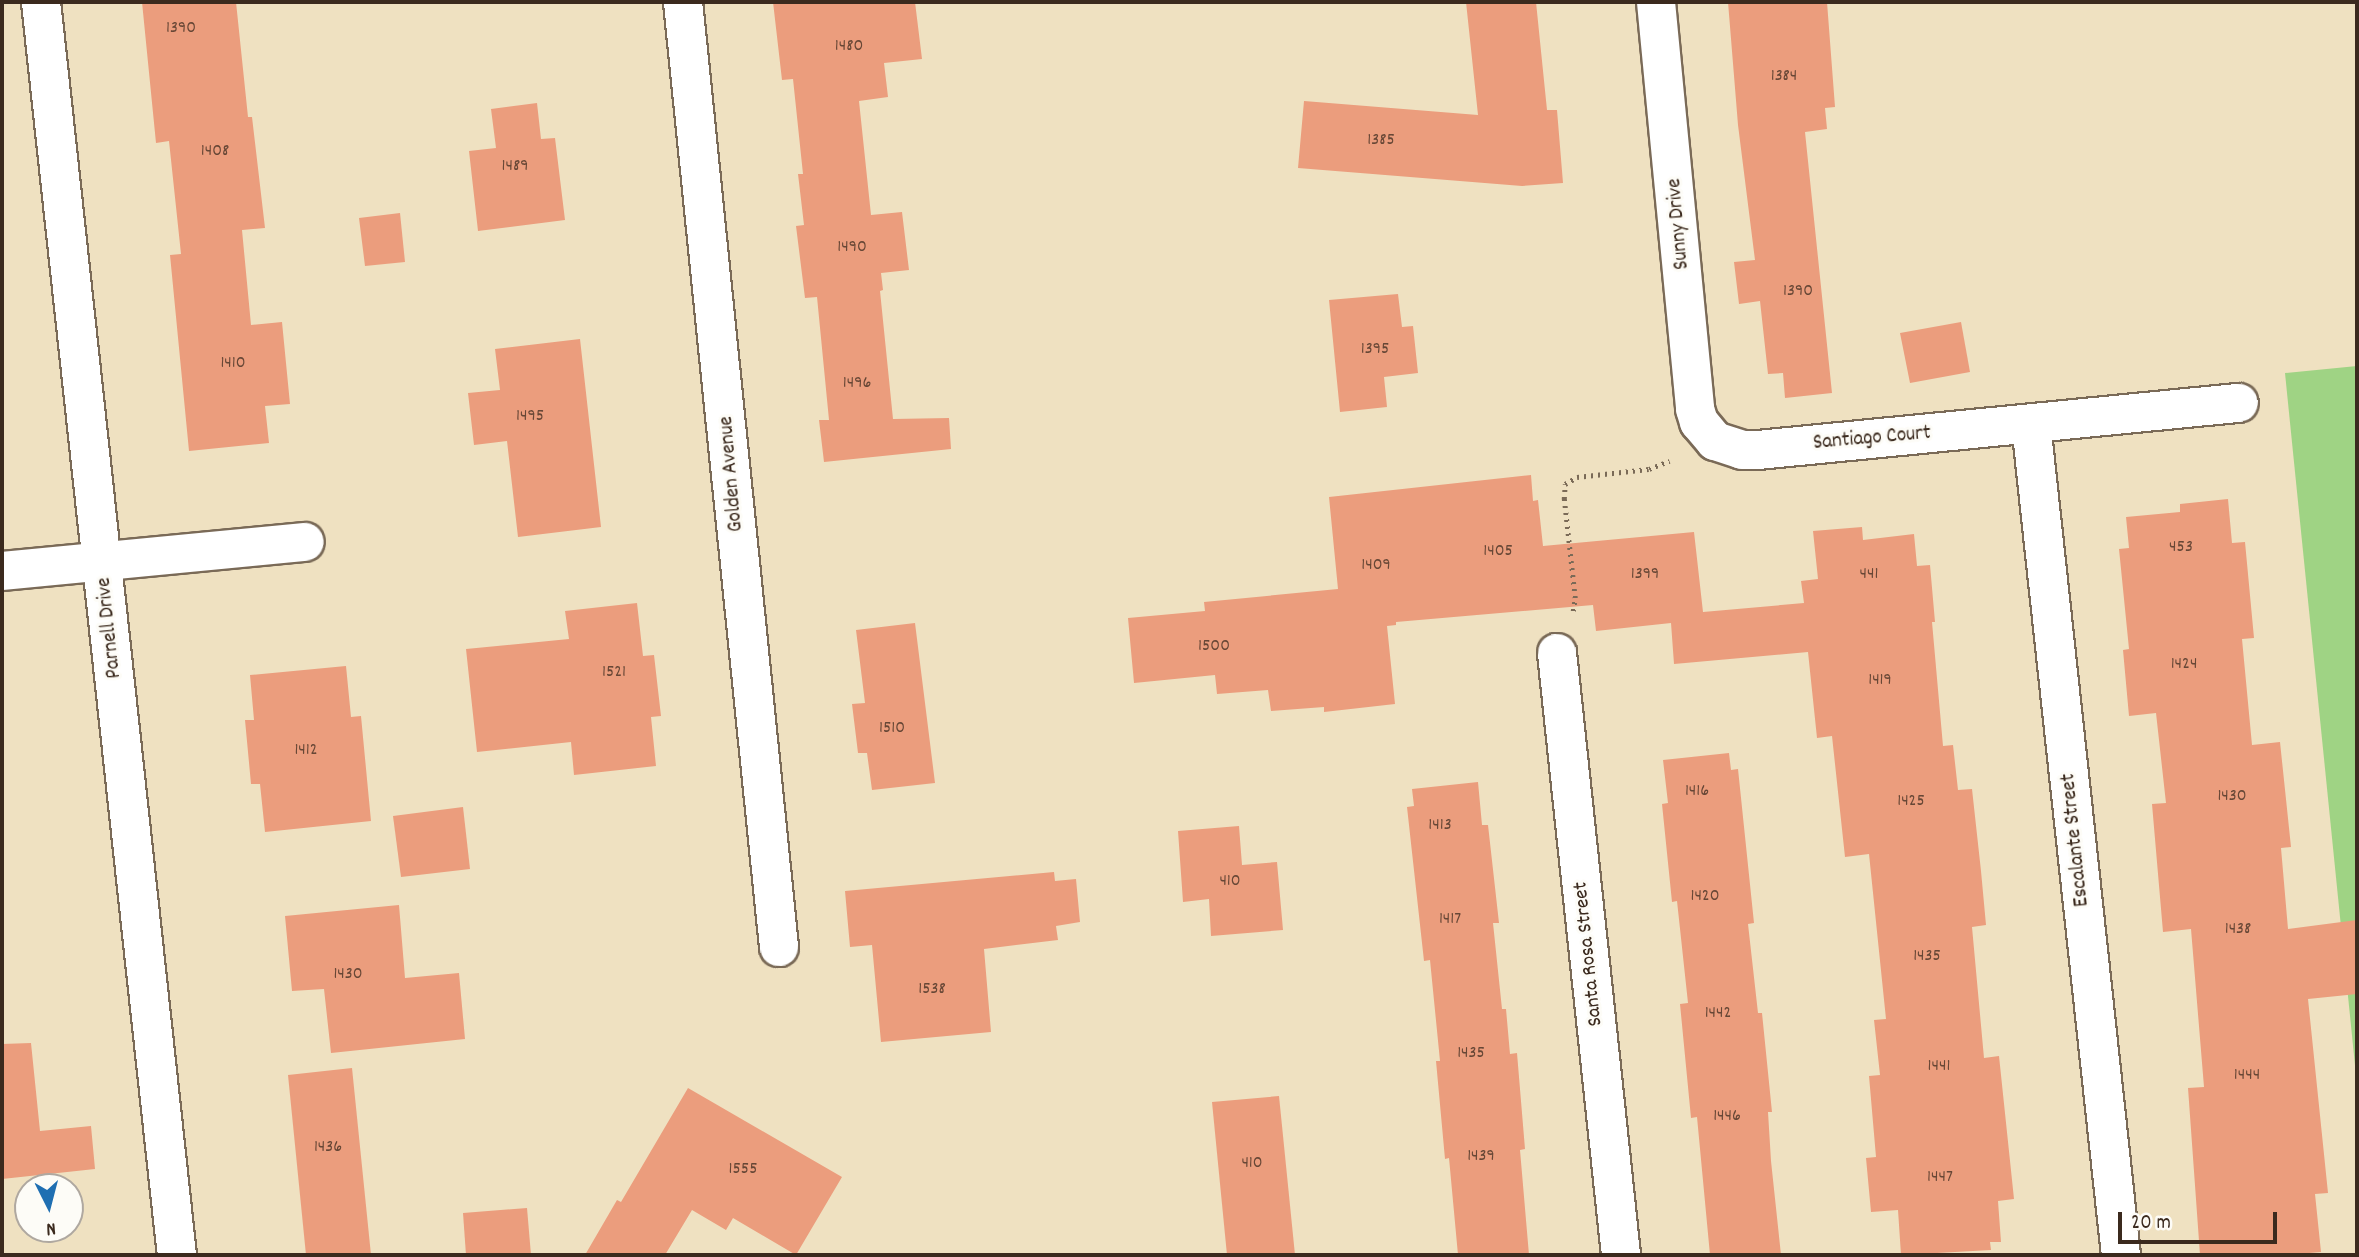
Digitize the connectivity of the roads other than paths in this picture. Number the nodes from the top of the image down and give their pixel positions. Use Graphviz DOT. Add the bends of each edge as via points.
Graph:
graph roads {
  1 [pos="41,2"];
  2 [pos="683,2"];
  3 [pos="1656,2"];
  4 [pos="2239,403"];
  5 [pos="2031,424"];
  6 [pos="1715,441"];
  7 [pos="305,542"];
  8 [pos="102,562"];
  9 [pos="2,571"];
  10 [pos="1557,653"];
  11 [pos="779,947"];
  12 [pos="177,1255"];
  13 [pos="1621,1255"];
  14 [pos="2120,1255"];
  1 -- 8 [label="street, Parnell Drive"];
  2 -- 11 [label="street, Golden Avenue"];
  3 -- 6 [label="street, Sunny Drive" via="1695,410 1705,432"];
  4 -- 5 [label="street, Santiago Court"];
  5 -- 6 [label="street, Santiago Court" via="1758,450"];
  5 -- 14 [label="street, Escalante Street"];
  7 -- 8 [label="street"];
  8 -- 9 [label="street"];
  8 -- 12 [label="street, Parnell Drive"];
  10 -- 13 [label="street, Santa Rosa Street"];
}
